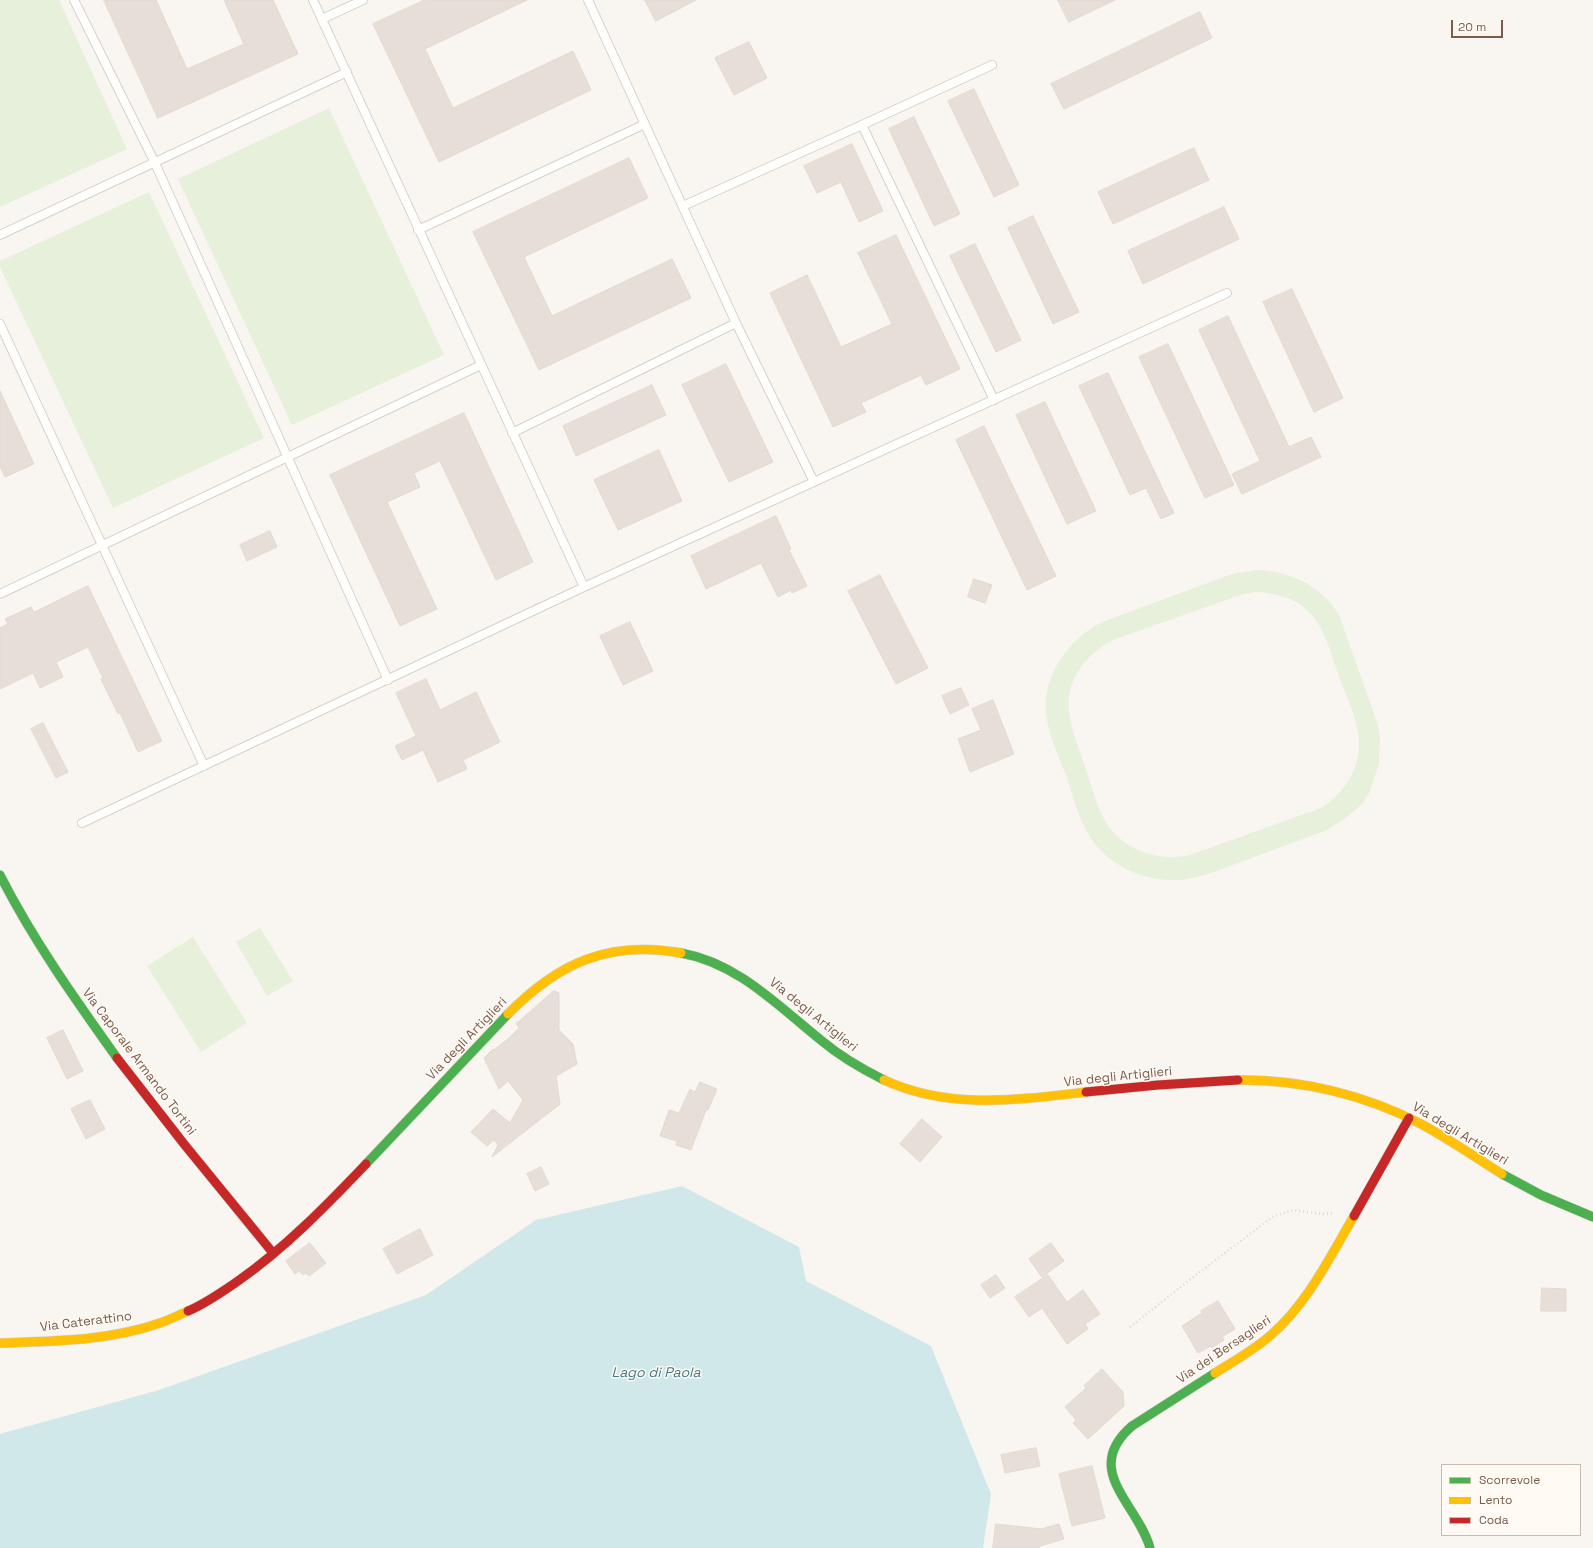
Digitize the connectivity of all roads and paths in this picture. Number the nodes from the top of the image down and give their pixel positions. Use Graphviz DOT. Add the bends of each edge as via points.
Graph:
graph roads {
  1 [pos="74,0"];
  2 [pos="313,0"];
  3 [pos="363,0"];
  4 [pos="588,0"];
  5 [pos="322,19"];
  6 [pos="992,65"];
  7 [pos="347,72"];
  8 [pos="645,124"];
  9 [pos="862,125"];
  10 [pos="155,163"];
  11 [pos="683,206"];
  12 [pos="418,230"];
  13 [pos="0,235"];
  14 [pos="1227,293"];
  15 [pos="736,323"];
  16 [pos="0,324"];
  17 [pos="481,365"];
  18 [pos="994,400"];
  19 [pos="512,433"];
  20 [pos="288,457"];
  21 [pos="814,482"];
  22 [pos="102,546"];
  23 [pos="584,587"];
  24 [pos="0,594"];
  25 [pos="388,680"];
  26 [pos="204,766"];
  27 [pos="82,823"];
  28 [pos="0,875"];
  29 [pos="1409,1118"];
  30 [pos="1355,1215"];
  31 [pos="1593,1217"];
  32 [pos="273,1253"];
  33 [pos="1130,1328"];
  34 [pos="0,1343"];
  35 [pos="1150,1548"];
  1 -- 10 [label="lane"];
  2 -- 5 [label="lane"];
  3 -- 5 [label="lane"];
  4 -- 8 [label="lane"];
  5 -- 7 [label="lane"];
  6 -- 9 [label="lane"];
  7 -- 10 [label="lane"];
  7 -- 12 [label="lane"];
  8 -- 11 [label="lane"];
  8 -- 12 [label="lane"];
  9 -- 11 [label="lane"];
  9 -- 18 [label="lane"];
  10 -- 13 [label="lane"];
  10 -- 20 [label="lane"];
  11 -- 15 [label="lane"];
  12 -- 17 [label="lane"];
  14 -- 18 [label="lane"];
  15 -- 19 [label="lane"];
  15 -- 21 [label="lane"];
  16 -- 22 [label="lane"];
  17 -- 19 [label="lane"];
  17 -- 20 [label="lane"];
  18 -- 21 [label="lane"];
  19 -- 23 [label="lane"];
  20 -- 22 [label="lane"];
  20 -- 25 [label="lane"];
  21 -- 23 [label="lane"];
  22 -- 24 [label="lane"];
  22 -- 26 [label="lane"];
  23 -- 25 [label="lane"];
  25 -- 26 [label="lane"];
  26 -- 27 [label="lane"];
  28 -- 32 [label="street, Via Caporale Armando Tortini" via="38,944 101,1035 208,1175"];
  29 -- 30 [label="street, Via dei Bersaglieri"];
  29 -- 31 [label="street, Via degli Artiglieri" via="1526,1188"];
  29 -- 32 [label="street, Via degli Artiglieri" via="1376,1104 1345,1095 1300,1085 1259,1080 1139,1086 1010,1101 980,1101 937,1096 888,1082 853,1064 755,986 723,967 683,953 646,949 625,950 575,964 548,980 525,999 338,1193"];
  30 -- 33 [label="path" via="1294,1210 1274,1216"];
  30 -- 35 [label="street, Via dei Bersaglieri" via="1306,1294 1282,1326 1258,1345 1132,1426 1117,1441 1110,1468 1114,1482 1144,1529"];
  32 -- 34 [label="street, Via Caterattino" via="217,1295 159,1323 93,1337"];
}
